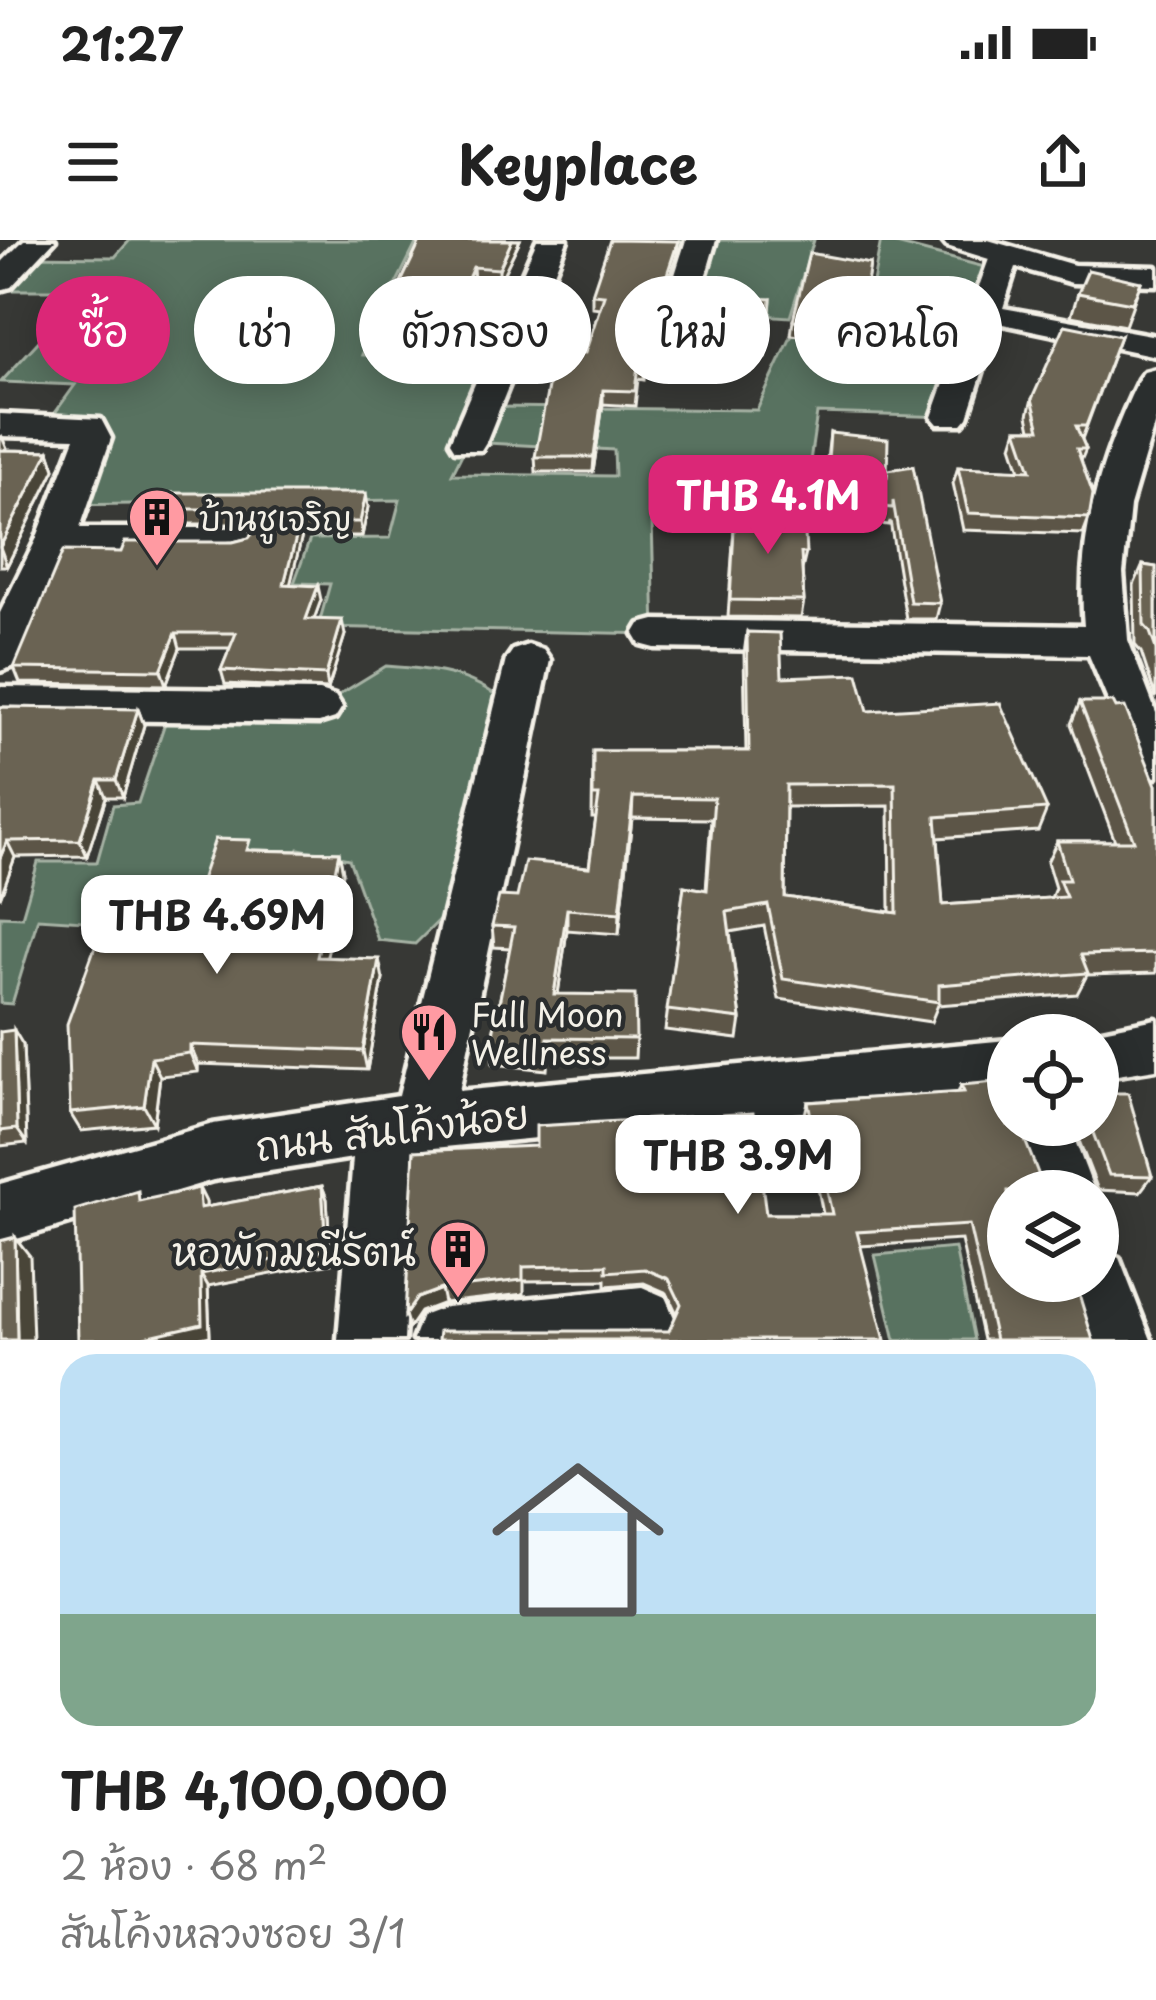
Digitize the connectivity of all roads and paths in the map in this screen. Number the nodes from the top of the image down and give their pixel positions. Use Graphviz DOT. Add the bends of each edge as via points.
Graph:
graph roads {
  1 [pos="40,240"];
  2 [pos="552,240"];
  3 [pos="701,240"];
  4 [pos="957,240"];
  5 [pos="1005,256"];
  6 [pos="690,276"];
  7 [pos="1156,276"];
  8 [pos="0,280"];
  9 [pos="1008,316"];
  10 [pos="1156,346"];
  11 [pos="1156,379"];
  12 [pos="950,417"];
  13 [pos="0,425"];
  14 [pos="468,442"];
  15 [pos="56,540"];
  16 [pos="237,541"];
  17 [pos="655,634"];
  18 [pos="1108,641"];
  19 [pos="0,656"];
  20 [pos="528,660"];
  21 [pos="0,703"];
  22 [pos="319,707"];
  23 [pos="1156,760"];
  24 [pos="1156,1044"];
  25 [pos="1119,1050"];
  26 [pos="987,1068"];
  27 [pos="405,1123"];
  28 [pos="0,1214"];
  29 [pos="1104,1302"];
  30 [pos="642,1320"];
  31 [pos="371,1340"];
  32 [pos="446,1340"];
  33 [pos="1118,1340"];
  1 -- 8 [label="street"];
  2 -- 14 [label="street"];
  3 -- 6 [label="street"];
  4 -- 5 [label="street"];
  5 -- 7 [label="street" via="1072,274"];
  5 -- 12 [label="street"];
  9 -- 10 [label="street"];
  11 -- 18 [label="street" via="1130,430 1105,548"];
  13 -- 15 [label="street" via="88,428 93,438"];
  15 -- 16 [label="street"];
  15 -- 19 [label="street"];
  17 -- 18 [label="street"];
  18 -- 23 [label="street"];
  20 -- 27 [label="street"];
  21 -- 22 [label="street"];
  24 -- 25 [label="street"];
  26 -- 27 [label="street, ถนน สันโค้งน้อย"];
  27 -- 28 [label="street, ถนน สันโค้งน้อย" via="213,1152"];
  27 -- 31 [label="street"];
  29 -- 33 [label="street"];
  30 -- 32 [label="street"];
}
